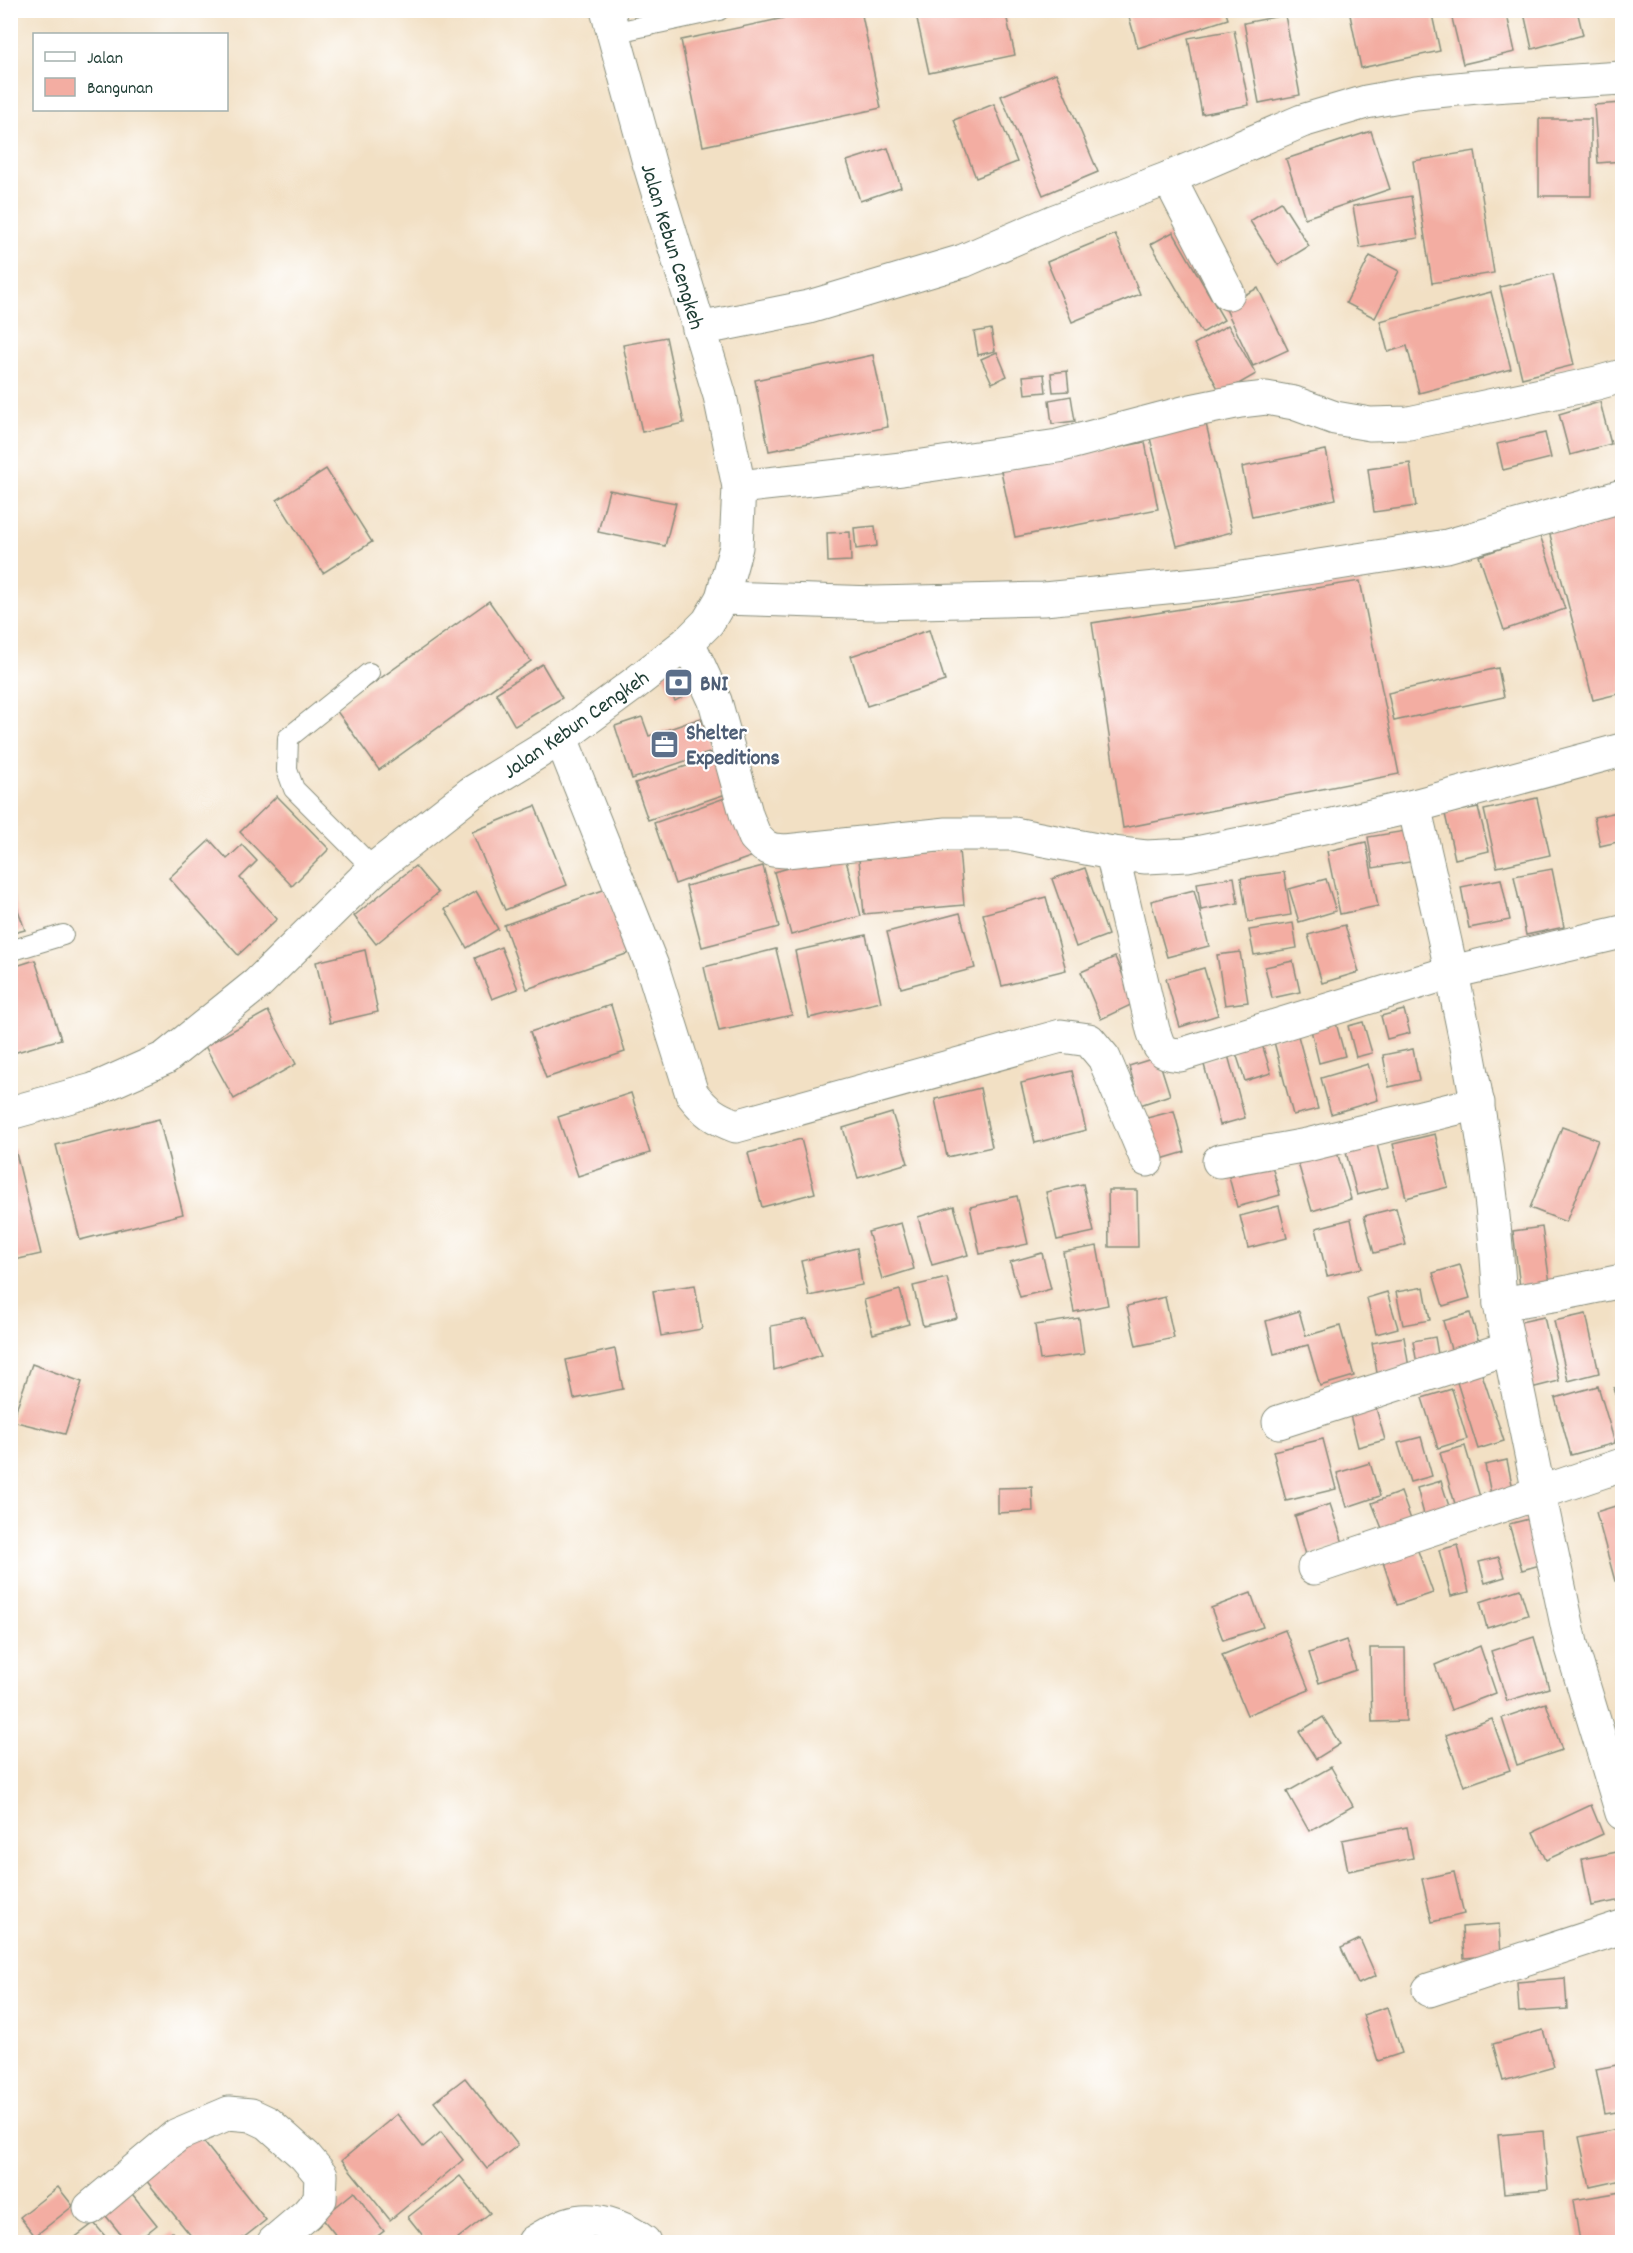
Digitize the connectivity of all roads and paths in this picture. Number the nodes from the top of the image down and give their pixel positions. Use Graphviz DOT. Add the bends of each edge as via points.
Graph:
graph roads {
  1 [pos="719,10"];
  2 [pos="610,22"];
  3 [pos="1623,78"];
  4 [pos="1169,178"];
  5 [pos="1228,293"];
  6 [pos="699,329"];
  7 [pos="1623,376"];
  8 [pos="739,487"];
  9 [pos="1623,496"];
  10 [pos="722,598"];
  11 [pos="688,642"];
  12 [pos="369,673"];
  13 [pos="561,738"];
  14 [pos="1623,750"];
  15 [pos="1414,806"];
  16 [pos="1112,853"];
  17 [pos="374,869"];
  18 [pos="1623,932"];
  19 [pos="63,935"];
  20 [pos="10,951"];
  21 [pos="1452,972"];
  22 [pos="1478,1103"];
  23 [pos="10,1113"];
  24 [pos="1147,1160"];
  25 [pos="1219,1161"];
  26 [pos="1623,1281"];
  27 [pos="1500,1304"];
  28 [pos="1509,1348"];
  29 [pos="1279,1422"];
  30 [pos="1623,1466"];
  31 [pos="1539,1493"];
  32 [pos="1314,1568"];
  33 [pos="1623,1813"];
  34 [pos="1623,1927"];
  35 [pos="1429,1990"];
  36 [pos="90,2208"];
  37 [pos="274,2242"];
  38 [pos="534,2242"];
  39 [pos="644,2242"];
  1 -- 2 [label="lane"];
  2 -- 6 [label="street, Jalan Kebun Cengkeh"];
  3 -- 4 [label="street" via="1477,87 1366,102 1302,121"];
  4 -- 5 [label="street"];
  4 -- 6 [label="street" via="963,261 809,307"];
  6 -- 8 [label="street, Jalan Kebun Cengkeh" via="720,396"];
  7 -- 8 [label="street" via="1409,423 1370,424 1335,418 1266,398 1240,401 1059,446"];
  8 -- 10 [label="street, Jalan Kebun Cengkeh" via="736,547"];
  9 -- 10 [label="street" via="1447,546 1217,582 1044,599 875,603"];
  10 -- 11 [label="street, Jalan Kebun Cengkeh" via="708,622"];
  11 -- 13 [label="street, Jalan Kebun Cengkeh"];
  11 -- 16 [label="street" via="715,701 747,817 755,837 764,846 786,851 946,834 1014,834"];
  12 -- 17 [label="lane" via="288,738 287,770 294,789"];
  13 -- 17 [label="street, Jalan Kebun Cengkeh" via="471,793"];
  13 -- 24 [label="street" via="652,966 692,1094 705,1111 736,1126 1061,1036 1089,1040 1104,1058"];
  14 -- 15 [label="street"];
  15 -- 16 [label="street" via="1187,855"];
  15 -- 21 [label="street"];
  16 -- 21 [label="street" via="1153,1030 1159,1047 1168,1054 1180,1055"];
  17 -- 23 [label="street, Jalan Kebun Cengkeh" via="257,984 165,1058 93,1090"];
  18 -- 21 [label="street"];
  19 -- 20 [label="lane"];
  21 -- 22 [label="street"];
  22 -- 25 [label="street" via="1307,1145"];
  22 -- 27 [label="street"];
  26 -- 27 [label="street"];
  27 -- 28 [label="street"];
  28 -- 29 [label="street"];
  28 -- 31 [label="street"];
  30 -- 31 [label="street"];
  31 -- 32 [label="street"];
  31 -- 33 [label="street" via="1572,1647"];
  34 -- 35 [label="street"];
  36 -- 37 [label="street" via="177,2134 229,2113 251,2115 268,2123 321,2175 320,2199"];
  38 -- 39 [label="street" via="569,2224 602,2221 633,2233"];
}
